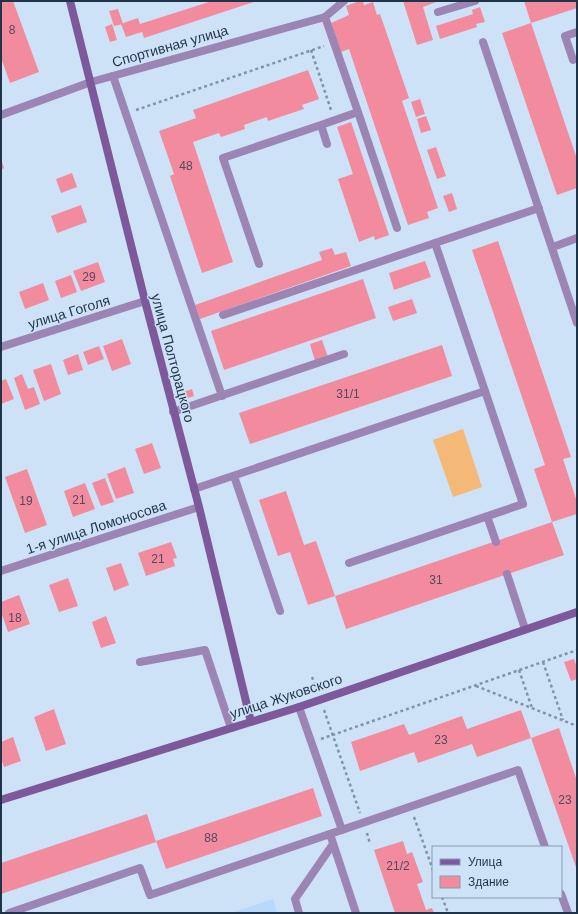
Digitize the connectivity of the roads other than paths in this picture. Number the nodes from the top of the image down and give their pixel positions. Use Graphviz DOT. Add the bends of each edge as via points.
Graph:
graph roads {
  1 [pos="70,1"];
  2 [pos="344,1"];
  3 [pos="475,1"];
  4 [pos="438,12"];
  5 [pos="325,17"];
  6 [pos="577,32"];
  7 [pos="483,42"];
  8 [pos="573,60"];
  9 [pos="113,76"];
  10 [pos="91,82"];
  11 [pos="358,112"];
  12 [pos="1,115"];
  13 [pos="321,125"];
  14 [pos="327,144"];
  15 [pos="539,208"];
  16 [pos="397,228"];
  17 [pos="577,238"];
  18 [pos="435,243"];
  19 [pos="553,246"];
  20 [pos="259,264"];
  21 [pos="145,302"];
  22 [pos="223,315"];
  23 [pos="577,323"];
  24 [pos="1,347"];
  25 [pos="344,354"];
  26 [pos="484,391"];
  27 [pos="222,396"];
  28 [pos="173,412"];
  29 [pos="234,476"];
  30 [pos="194,489"];
  31 [pos="199,507"];
  32 [pos="487,516"];
  33 [pos="496,542"];
  34 [pos="349,563"];
  35 [pos="1,571"];
  36 [pos="506,574"];
  37 [pos="280,611"];
  38 [pos="577,612"];
  39 [pos="525,629"];
  40 [pos="140,662"];
  41 [pos="299,707"];
  42 [pos="251,722"];
  43 [pos="231,728"];
  44 [pos="1,800"];
  45 [pos="342,830"];
  46 [pos="330,834"];
  47 [pos="333,844"];
  48 [pos="545,846"];
  49 [pos="562,897"];
  50 [pos="9,913"];
  51 [pos="299,913"];
  52 [pos="356,913"];
  53 [pos="568,913"];
  1 -- 10 [label="street, улица Полторацкого"];
  2 -- 5 [label="street, Спортивная улица"];
  3 -- 4 [label="street"];
  5 -- 9 [label="street, Спортивная улица"];
  5 -- 11 [label="street"];
  6 -- 8 [label="street" via="565,36"];
  7 -- 15 [label="street"];
  9 -- 10 [label="street, Спортивная улица"];
  9 -- 27 [label="street"];
  10 -- 12 [label="street, Спортивная улица"];
  10 -- 21 [label="street, улица Полторацкого"];
  11 -- 13 [label="street"];
  11 -- 16 [label="street"];
  13 -- 14 [label="street"];
  13 -- 20 [label="street" via="223,158"];
  15 -- 18 [label="street"];
  15 -- 19 [label="street"];
  17 -- 19 [label="street"];
  18 -- 22 [label="street"];
  18 -- 26 [label="street"];
  19 -- 23 [label="street"];
  21 -- 24 [label="street, улица Гоголя"];
  21 -- 28 [label="street, улица Полторацкого"];
  25 -- 27 [label="street"];
  26 -- 29 [label="street"];
  26 -- 32 [label="street" via="523,504"];
  27 -- 28 [label="street"];
  28 -- 30 [label="street, улица Полторацкого"];
  29 -- 30 [label="street"];
  29 -- 37 [label="street"];
  30 -- 31 [label="street, улица Полторацкого"];
  31 -- 35 [label="street, 1-я улица Ломоносова"];
  31 -- 42 [label="street, улица Полторацкого"];
  32 -- 33 [label="street"];
  32 -- 34 [label="street"];
  36 -- 39 [label="street"];
  38 -- 39 [label="street, улица Жуковского"];
  39 -- 41 [label="street, улица Жуковского"];
  40 -- 43 [label="street" via="205,650"];
  41 -- 42 [label="street, улица Жуковского"];
  41 -- 45 [label="street"];
  42 -- 43 [label="street, улица Жуковского"];
  43 -- 44 [label="street, улица Жуковского"];
  45 -- 46 [label="street"];
  45 -- 48 [label="street" via="518,770"];
  46 -- 47 [label="street"];
  46 -- 50 [label="street" via="150,895 140,868"];
  47 -- 51 [label="street" via="295,899"];
  47 -- 52 [label="street"];
  49 -- 53 [label="street"];
}
